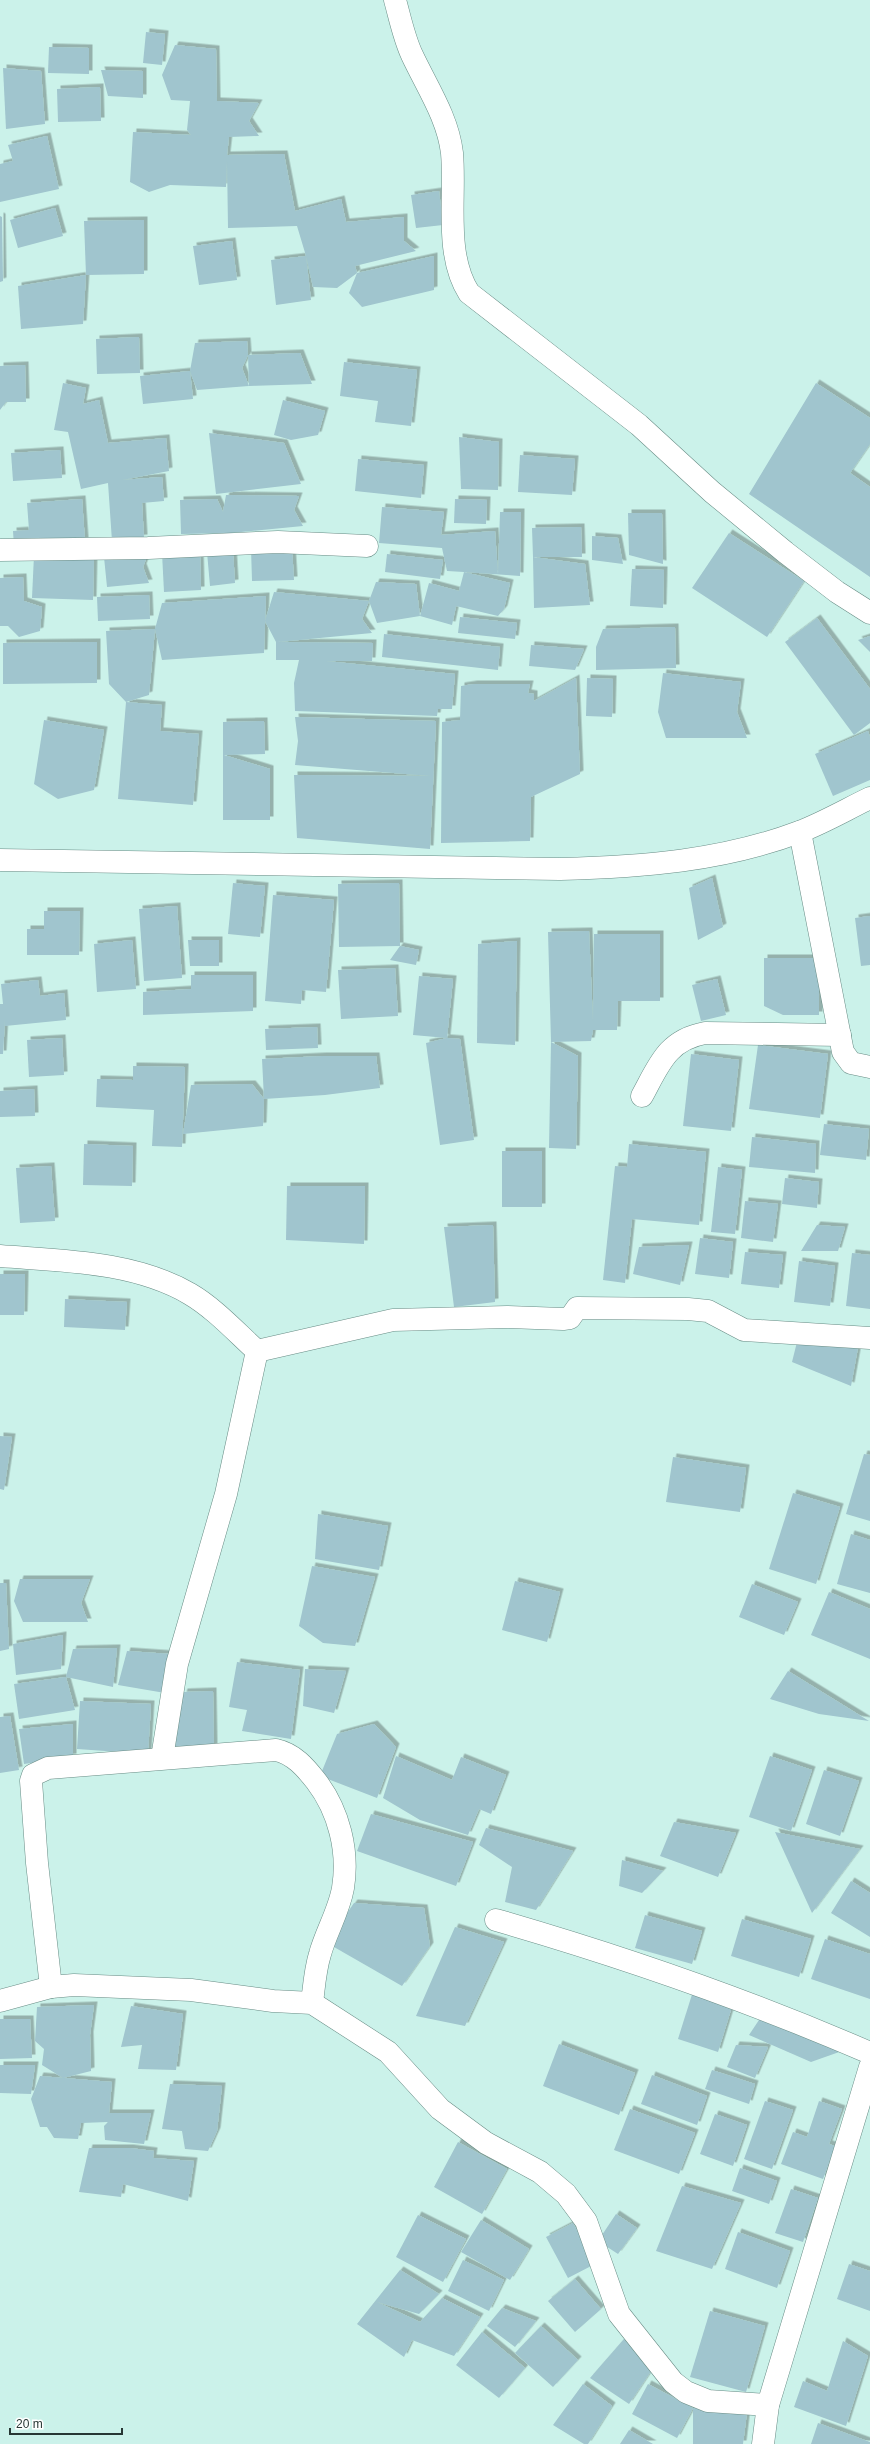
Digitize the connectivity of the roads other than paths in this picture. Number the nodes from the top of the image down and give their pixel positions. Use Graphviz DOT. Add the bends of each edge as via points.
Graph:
graph roads {
  1 [pos="395,0"];
  2 [pos="367,546"];
  3 [pos="0,550"];
  4 [pos="870,613"];
  5 [pos="870,798"];
  6 [pos="800,832"];
  7 [pos="0,860"];
  8 [pos="840,1035"];
  9 [pos="870,1067"];
  10 [pos="642,1096"];
  11 [pos="0,1256"];
  12 [pos="870,1338"];
  13 [pos="257,1351"];
  14 [pos="162,1758"];
  15 [pos="496,1920"];
  16 [pos="51,1987"];
  17 [pos="0,2001"];
  18 [pos="312,2003"];
  19 [pos="870,2053"];
  20 [pos="868,2081"];
  21 [pos="768,2405"];
  22 [pos="763,2444"];
  1 -- 4 [label="street" via="411,54 447,126 452,155 452,208 457,263 463,285 469,293 639,425 712,492 785,552 837,592"];
  2 -- 3 [label="street" via="278,542 148,548"];
  5 -- 6 [label="street"];
  6 -- 7 [label="street" via="752,848 715,856 630,867 560,869"];
  6 -- 8 [label="street"];
  8 -- 9 [label="street" via="843,1052 851,1063"];
  8 -- 10 [label="street" via="705,1033 689,1036 663,1056"];
  11 -- 13 [label="street" via="78,1262 165,1281 191,1294"];
  12 -- 13 [label="street" via="744,1330 708,1311 688,1308 577,1308 570,1318 563,1319 507,1317 393,1320"];
  13 -- 14 [label="street" via="226,1494 177,1664"];
  14 -- 16 [label="street" via="48,1768 34,1773 31,1777 37,1863"];
  14 -- 18 [label="street" via="276,1750 292,1756 323,1790 334,1810 340,1830 344,1870 342,1889 319,1956"];
  15 -- 19 [label="street" via="588,1947 710,1988"];
  16 -- 17 [label="street"];
  16 -- 18 [label="street" via="74,1985 192,1990 273,2001"];
  18 -- 21 [label="street" via="388,2052 440,2109 486,2143 540,2172 566,2194 586,2221 619,2314 673,2382 686,2392 708,2401"];
  20 -- 21 [label="street"];
  21 -- 22 [label="street"];
}
